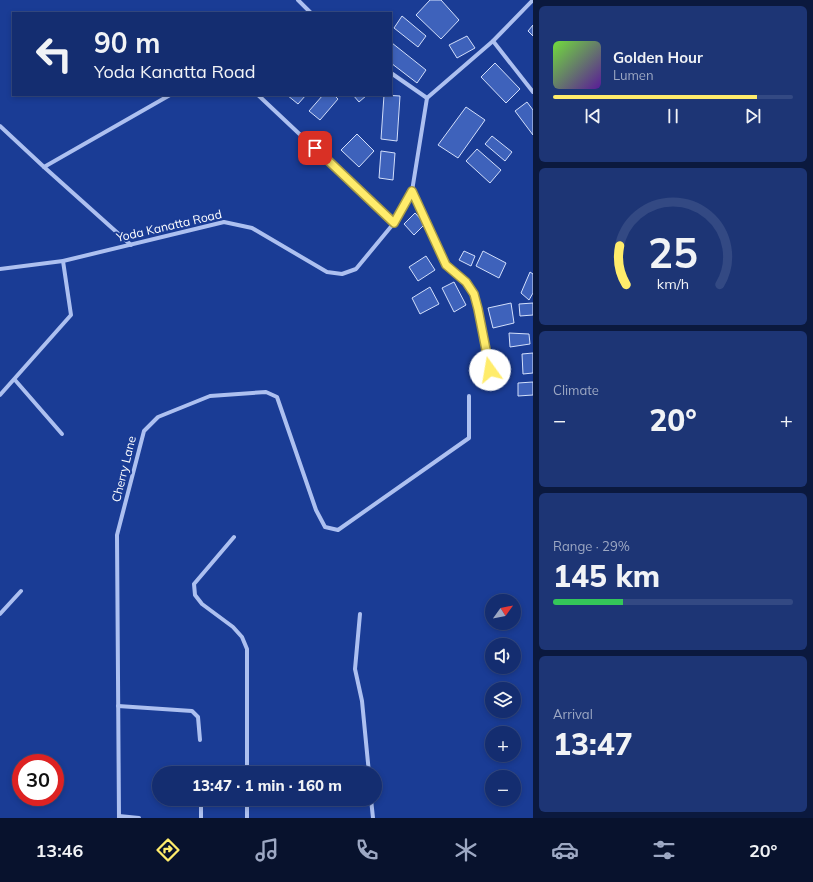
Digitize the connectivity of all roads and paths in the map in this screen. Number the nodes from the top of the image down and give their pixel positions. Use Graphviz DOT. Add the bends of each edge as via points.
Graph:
graph roads {
  1 [pos="298,0"];
  2 [pos="533,0"];
  3 [pos="311,12"];
  4 [pos="493,41"];
  5 [pos="392,73"];
  6 [pos="533,92"];
  7 [pos="168,96"];
  8 [pos="259,96"];
  9 [pos="426,98"];
  10 [pos="0,126"];
  11 [pos="44,168"];
  12 [pos="412,191"];
  13 [pos="394,223"];
  14 [pos="131,245"];
  15 [pos="63,261"];
  16 [pos="0,269"];
  17 [pos="490,370"];
  18 [pos="15,380"];
  19 [pos="0,395"];
  20 [pos="469,396"];
  21 [pos="62,434"];
  22 [pos="234,537"];
  23 [pos="21,591"];
  24 [pos="0,614"];
  25 [pos="360,614"];
  26 [pos="118,706"];
  27 [pos="200,740"];
  28 [pos="247,766"];
  29 [pos="368,766"];
  30 [pos="201,806"];
  31 [pos="247,806"];
  32 [pos="372,806"];
  33 [pos="119,817"];
  34 [pos="139,818"];
  35 [pos="201,818"];
  36 [pos="247,818"];
  37 [pos="373,818"];
  1 -- 3 [label="street"];
  2 -- 4 [label="street"];
  4 -- 6 [label="street"];
  4 -- 9 [label="street"];
  5 -- 9 [label="street"];
  7 -- 11 [label="street"];
  8 -- 13 [label="street"];
  9 -- 12 [label="street, Yoda Kanatta Road"];
  10 -- 11 [label="street"];
  11 -- 14 [label="street"];
  12 -- 13 [label="street, Yoda Kanatta Road"];
  12 -- 17 [label="street" via="446,265 466,282 474,294"];
  13 -- 14 [label="street, Yoda Kanatta Road" via="356,269 342,274 327,272 252,228 224,222"];
  14 -- 15 [label="street, Yoda Kanatta Road"];
  15 -- 16 [label="street, Yoda Kanatta Road"];
  15 -- 18 [label="street" via="71,315"];
  18 -- 19 [label="street"];
  18 -- 21 [label="street"];
  20 -- 26 [label="street, Cherry Lane" via="469,438 338,530 325,527 316,510 277,396 266,392 210,396 158,417 144,431 118,535"];
  22 -- 28 [label="street" via="194,584 195,595 202,604 233,627 242,637 247,649"];
  23 -- 24 [label="street"];
  25 -- 29 [label="street" via="355,669 362,701"];
  26 -- 27 [label="street" via="192,710 198,717"];
  26 -- 33 [label="street, Cherry Lane"];
  30 -- 35 [label="street"];
  31 -- 36 [label="street"];
  32 -- 37 [label="street"];
  33 -- 34 [label="street"];
}
